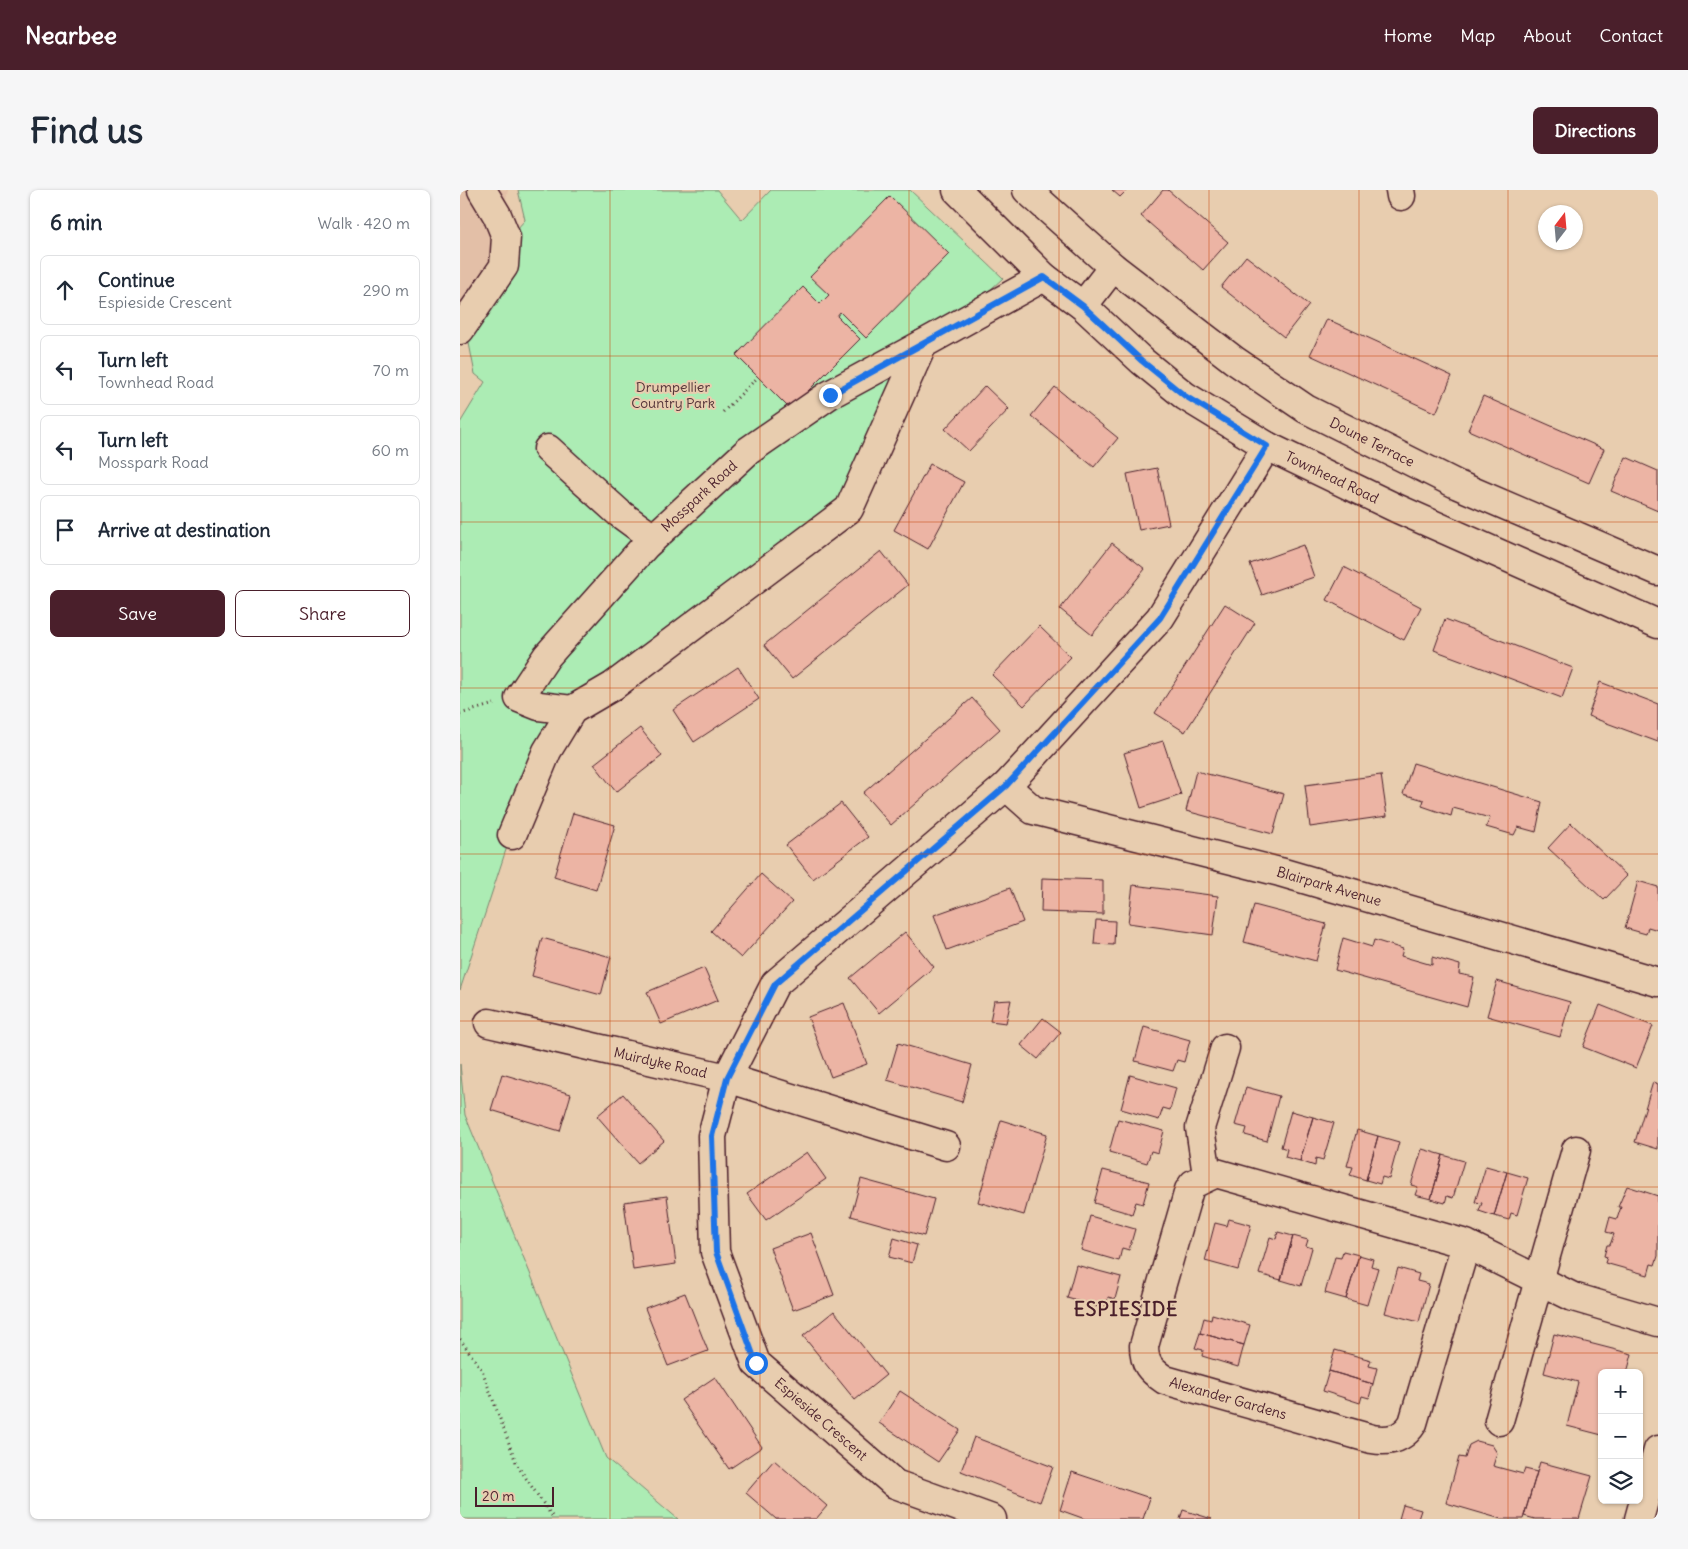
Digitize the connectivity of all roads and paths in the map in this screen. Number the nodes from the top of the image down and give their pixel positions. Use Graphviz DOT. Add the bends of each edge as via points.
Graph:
graph roads {
  1 [pos="482,190"];
  2 [pos="957,190"];
  3 [pos="1027,190"];
  4 [pos="1113,267"];
  5 [pos="1044,277"];
  6 [pos="1083,306"];
  7 [pos="460,330"];
  8 [pos="923,344"];
  9 [pos="758,377"];
  10 [pos="723,412"];
  11 [pos="1267,446"];
  12 [pos="548,450"];
  13 [pos="653,538"];
  14 [pos="1658,571"];
  15 [pos="1658,624"];
  16 [pos="519,698"];
  17 [pos="572,710"];
  18 [pos="460,714"];
  19 [pos="1006,786"];
  20 [pos="512,835"];
  21 [pos="1658,982"];
  22 [pos="489,1023"];
  23 [pos="1225,1048"];
  24 [pos="727,1078"];
  25 [pos="946,1146"];
  26 [pos="1576,1150"];
  27 [pos="1207,1175"];
  28 [pos="1466,1244"];
  29 [pos="1538,1280"];
  30 [pos="1658,1322"];
  31 [pos="460,1339"];
  32 [pos="1499,1421"];
  33 [pos="1658,1450"];
  34 [pos="554,1519"];
  35 [pos="992,1519"];
  36 [pos="1639,1519"];
  1 -- 7 [label="street" via="506,237 504,266"];
  2 -- 5 [label="street, Townhead Road"];
  3 -- 4 [label="street, Doune Terrace"];
  4 -- 6 [label="street"];
  4 -- 14 [label="street, Doune Terrace" via="1234,360 1306,409 1458,485"];
  5 -- 6 [label="street, Townhead Road"];
  5 -- 8 [label="street, Mosspark Road"];
  6 -- 11 [label="street, Townhead Road" via="1185,396"];
  8 -- 13 [label="street, Mosspark Road" via="830,395 748,450"];
  8 -- 17 [label="street" via="849,508 614,686"];
  9 -- 10 [label="path"];
  11 -- 15 [label="street, Townhead Road" via="1396,508"];
  11 -- 19 [label="street, Espieside Crescent" via="1160,618"];
  12 -- 13 [label="street" via="618,513"];
  13 -- 16 [label="street, Mosspark Road" via="547,656"];
  16 -- 17 [label="street" via="539,706"];
  16 -- 18 [label="path"];
  17 -- 20 [label="street" via="547,751"];
  19 -- 21 [label="street, Blairpark Avenue" via="1033,810 1280,872"];
  19 -- 24 [label="street, Espieside Crescent" via="775,984"];
  22 -- 24 [label="street, Muirdyke Road"];
  23 -- 27 [label="street" via="1200,1128"];
  24 -- 25 [label="street, Muirdyke Road"];
  24 -- 35 [label="street, Espieside Crescent" via="712,1136 716,1252 756,1363 895,1484"];
  26 -- 29 [label="street"];
  27 -- 28 [label="street" via="1225,1175"];
  27 -- 28 [label="street, Alexander Gardens" via="1189,1190 1144,1346 1144,1361 1151,1371 1165,1380 1372,1439 1397,1438 1407,1433 1413,1423"];
  28 -- 29 [label="street"];
  29 -- 30 [label="street" via="1573,1298"];
  29 -- 32 [label="street"];
  31 -- 34 [label="path" via="482,1370 517,1465"];
  33 -- 36 [label="street"];
}
